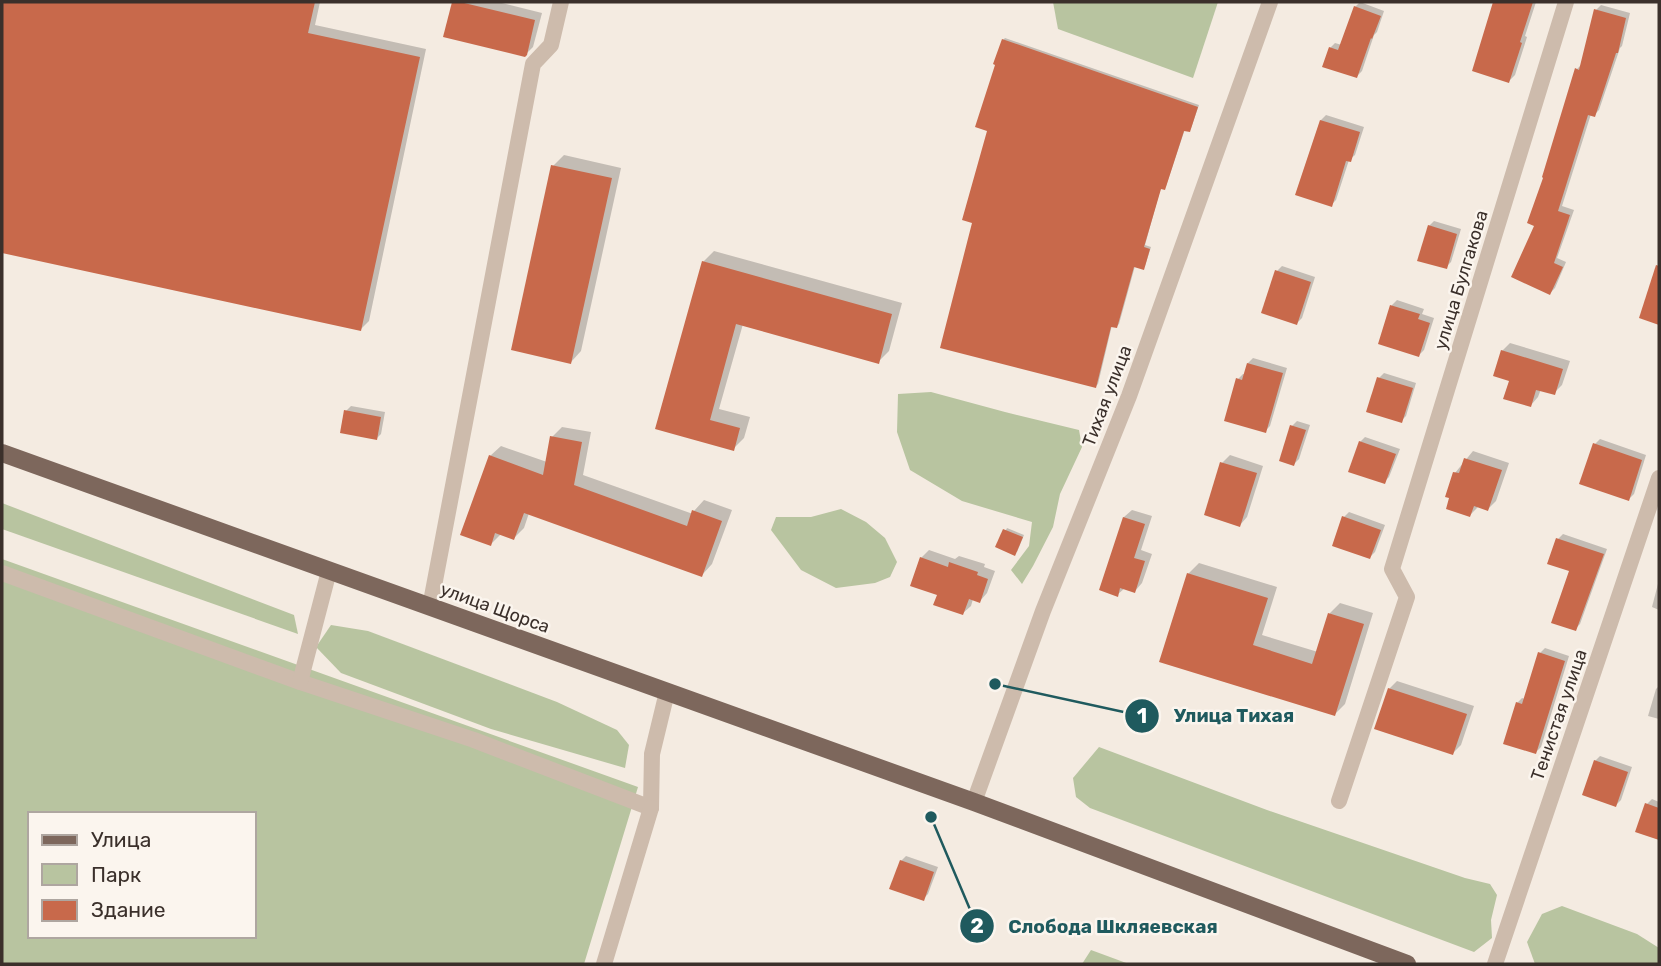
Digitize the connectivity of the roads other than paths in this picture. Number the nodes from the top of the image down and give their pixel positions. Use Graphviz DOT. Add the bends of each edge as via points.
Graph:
graph roads {
  1 [pos="561,2"];
  2 [pos="1270,2"];
  3 [pos="1566,2"];
  4 [pos="2,453"];
  5 [pos="1659,478"];
  6 [pos="329,571"];
  7 [pos="2,573"];
  8 [pos="430,607"];
  9 [pos="300,682"];
  10 [pos="667,692"];
  11 [pos="1339,801"];
  12 [pos="974,802"];
  13 [pos="651,808"];
  14 [pos="604,964"];
  15 [pos="1408,964"];
  16 [pos="1495,964"];
  1 -- 8 [label="street" via="551,45 533,64"];
  2 -- 12 [label="street, Тихая улица" via="1129,396 1043,611"];
  3 -- 11 [label="street, улица Булгакова" via="1392,569 1407,597"];
  4 -- 6 [label="main road, улица Щорса"];
  5 -- 16 [label="street, Тенистая улица"];
  6 -- 8 [label="main road, улица Щорса"];
  6 -- 9 [label="street"];
  7 -- 9 [label="street"];
  8 -- 10 [label="main road, улица Щорса"];
  9 -- 13 [label="street" via="474,740"];
  10 -- 12 [label="main road, улица Щорса"];
  10 -- 13 [label="street" via="652,754"];
  12 -- 15 [label="main road, улица Щорса"];
  13 -- 14 [label="street"];
}
